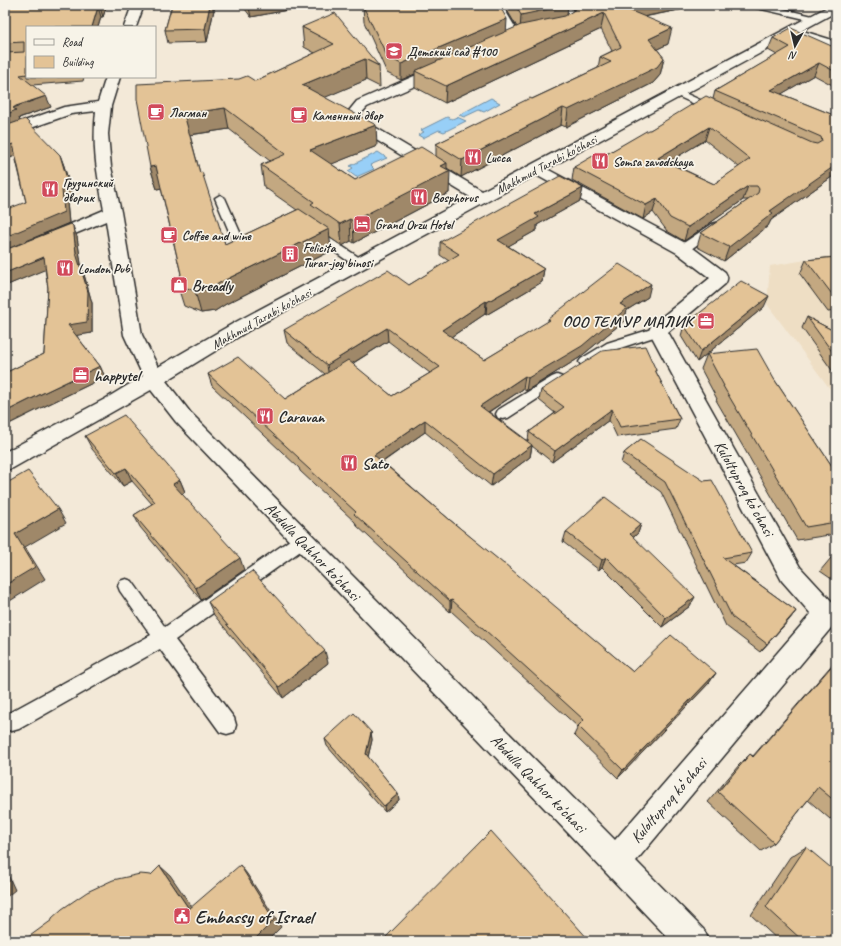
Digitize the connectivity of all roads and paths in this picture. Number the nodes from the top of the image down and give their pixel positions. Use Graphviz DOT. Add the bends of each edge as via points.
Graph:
graph roads {
  1 [pos="138,5"];
  2 [pos="496,5"];
  3 [pos="564,5"];
  4 [pos="756,5"];
  5 [pos="836,7"];
  6 [pos="575,18"];
  7 [pos="814,19"];
  8 [pos="130,26"];
  9 [pos="793,31"];
  10 [pos="529,34"];
  11 [pos="515,37"];
  12 [pos="500,43"];
  13 [pos="836,49"];
  14 [pos="457,63"];
  15 [pos="113,78"];
  16 [pos="678,93"];
  17 [pos="104,106"];
  18 [pos="727,115"];
  19 [pos="5,133"];
  20 [pos="536,169"];
  21 [pos="220,198"];
  22 [pos="482,198"];
  23 [pos="113,212"];
  24 [pos="722,222"];
  25 [pos="306,227"];
  26 [pos="266,233"];
  27 [pos="683,249"];
  28 [pos="5,258"];
  29 [pos="359,264"];
  30 [pos="658,330"];
  31 [pos="154,379"];
  32 [pos="503,414"];
  33 [pos="5,462"];
  34 [pos="303,540"];
  35 [pos="126,586"];
  36 [pos="832,614"];
  37 [pos="163,638"];
  38 [pos="12,722"];
  39 [pos="227,725"];
  40 [pos="616,862"];
  41 [pos="693,941"];
  1 -- 8 [label="street"];
  2 -- 11 [label="street"];
  3 -- 6 [label="lane"];
  4 -- 7 [label="lane"];
  5 -- 7 [label="street, Makhmud Tarabi ko'chasi"];
  7 -- 9 [label="street, Makhmud Tarabi ko'chasi"];
  9 -- 13 [label="lane" via="826,41"];
  9 -- 16 [label="street, Makhmud Tarabi ko'chasi"];
  10 -- 11 [label="street"];
  11 -- 12 [label="street"];
  14 -- 22 [label="street" via="362,104 350,118"];
  15 -- 17 [label="street, Abdulla Qahhor ko'chasi"];
  16 -- 18 [label="lane"];
  16 -- 20 [label="street, Makhmud Tarabi ko'chasi"];
  17 -- 19 [label="street" via="69,110"];
  17 -- 23 [label="street, Abdulla Qahhor ko'chasi" via="103,167"];
  20 -- 22 [label="street, Makhmud Tarabi ko'chasi"];
  20 -- 27 [label="street"];
  21 -- 26 [label="lane" via="238,241 253,241"];
  22 -- 29 [label="street, Makhmud Tarabi ko'chasi"];
  23 -- 28 [label="street"];
  23 -- 31 [label="street, Abdulla Qahhor ko'chasi" via="133,335"];
  24 -- 27 [label="lane"];
  25 -- 29 [label="lane"];
  27 -- 30 [label="street" via="716,272 720,280"];
  29 -- 31 [label="street, Makhmud Tarabi ko'chasi" via="241,327"];
  30 -- 32 [label="lane" via="612,346"];
  30 -- 36 [label="street, Kuloltuproq koʻchasi" via="792,574"];
  31 -- 33 [label="street, Makhmud Tarabi ko'chasi"];
  31 -- 34 [label="street, Abdulla Qahhor ko'chasi" via="183,417"];
  34 -- 37 [label="lane"];
  34 -- 40 [label="street, Abdulla Qahhor ko'chasi"];
  35 -- 37 [label="lane"];
  36 -- 40 [label="street, Kuloltuproq koʻchasi"];
  37 -- 38 [label="lane"];
  37 -- 39 [label="lane"];
  40 -- 41 [label="street, Abdulla Qahhor ko'chasi"];
}
